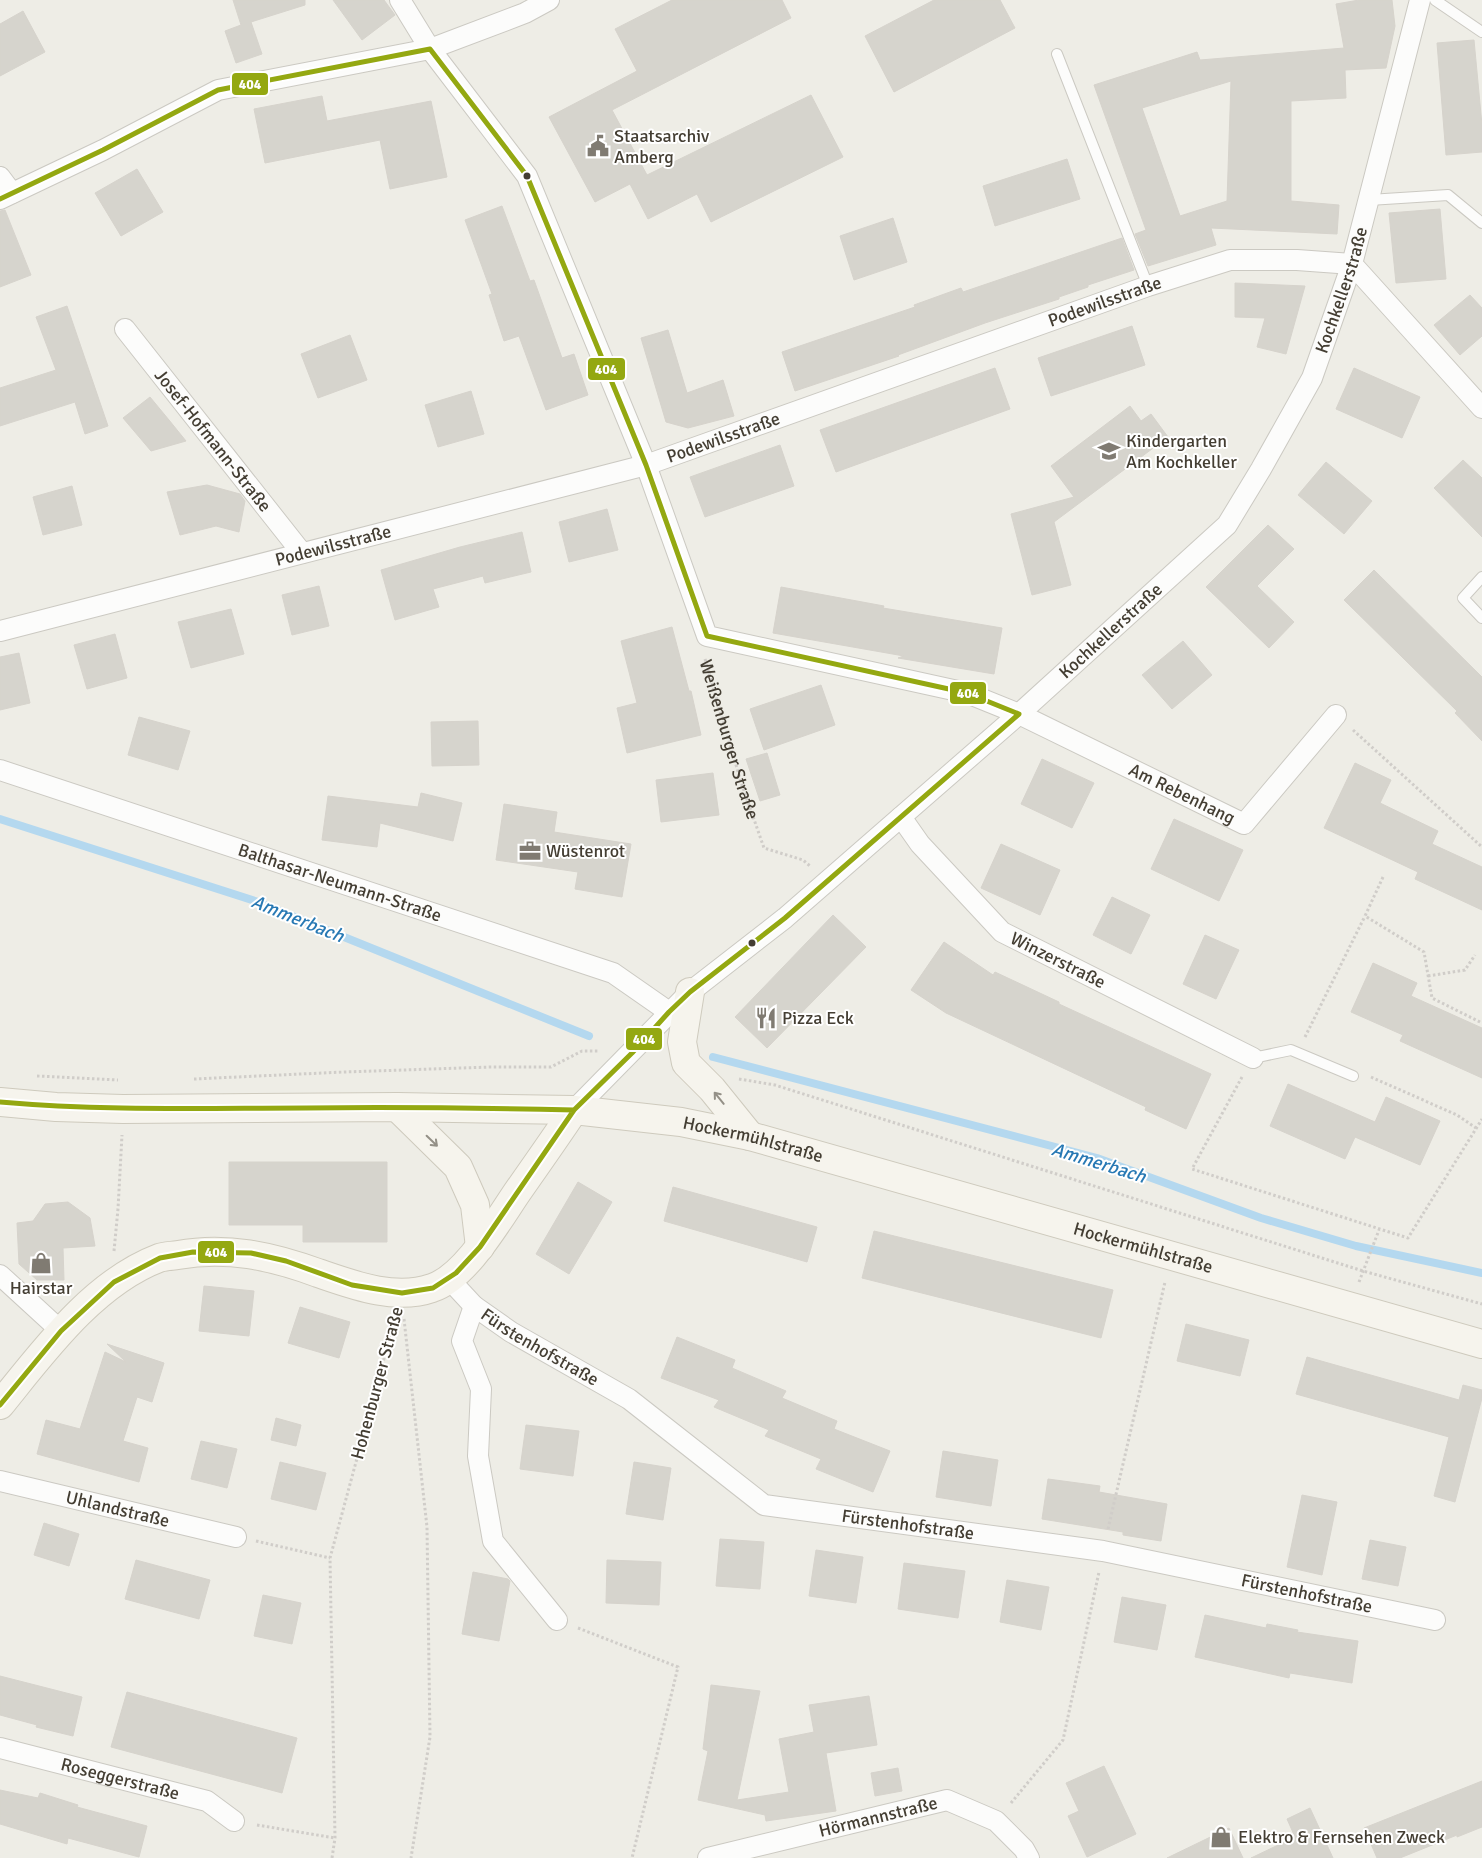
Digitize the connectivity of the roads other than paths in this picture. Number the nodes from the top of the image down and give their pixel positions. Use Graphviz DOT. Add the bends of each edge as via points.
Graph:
graph roads {
  1 [pos="400,0"];
  2 [pos="549,0"];
  3 [pos="1420,0"];
  4 [pos="1435,0"];
  5 [pos="522,6"];
  6 [pos="1482,32"];
  7 [pos="430,49"];
  8 [pos="1057,54"];
  9 [pos="0,177"];
  10 [pos="6,196"];
  11 [pos="1368,200"];
  12 [pos="1482,223"];
  13 [pos="1352,264"];
  14 [pos="1148,286"];
  15 [pos="125,329"];
  16 [pos="1482,408"];
  17 [pos="646,465"];
  18 [pos="302,553"];
  19 [pos="1482,577"];
  20 [pos="1482,618"];
  21 [pos="0,631"];
  22 [pos="1019,714"];
  23 [pos="1336,715"];
  24 [pos="0,770"];
  25 [pos="901,817"];
  26 [pos="690,992"];
  27 [pos="669,1012"];
  28 [pos="1252,1058"];
  29 [pos="1353,1076"];
  30 [pos="0,1102"];
  31 [pos="397,1107"];
  32 [pos="574,1110"];
  33 [pos="750,1136"];
  34 [pos="480,1247"];
  35 [pos="0,1275"];
  36 [pos="448,1278"];
  37 [pos="474,1306"];
  38 [pos="61,1331"];
  39 [pos="1482,1344"];
  40 [pos="0,1405"];
  41 [pos="0,1481"];
  42 [pos="236,1537"];
  43 [pos="557,1620"];
  44 [pos="1435,1620"];
  45 [pos="0,1748"];
  46 [pos="234,1821"];
  47 [pos="708,1858"];
  48 [pos="1029,1858"];
  1 -- 7 [label="street, Weißenburger Straße"];
  2 -- 5 [label="street"];
  3 -- 11 [label="street, Kochkellerstraße"];
  4 -- 6 [label="lane"];
  5 -- 7 [label="street"];
  7 -- 10 [label="street" via="218,90"];
  7 -- 17 [label="street, Weißenburger Straße" via="527,176"];
  8 -- 14 [label="lane"];
  9 -- 10 [label="street"];
  11 -- 12 [label="lane" via="1448,195"];
  11 -- 13 [label="street, Kochkellerstraße"];
  13 -- 14 [label="street, Podewilsstraße" via="1230,260"];
  13 -- 16 [label="street"];
  13 -- 22 [label="street, Kochkellerstraße" via="1312,378 1227,524"];
  14 -- 17 [label="street, Podewilsstraße"];
  15 -- 18 [label="street, Josef-Hofmann-Straße"];
  17 -- 18 [label="street, Podewilsstraße"];
  17 -- 22 [label="street, Weißenburger Straße" via="707,636 966,693"];
  18 -- 21 [label="street, Podewilsstraße"];
  19 -- 20 [label="lane" via="1463,598"];
  22 -- 23 [label="street, Am Rebenhang" via="1244,824"];
  22 -- 25 [label="street, Kochkellerstraße"];
  24 -- 27 [label="street, Balthasar-Neumann-Straße" via="613,973"];
  25 -- 26 [label="street, Kochkellerstraße" via="785,918"];
  25 -- 28 [label="street, Winzerstraße" via="920,844 1002,932"];
  26 -- 27 [label="street, Kochkellerstraße"];
  33 -- 26 [label="main road, one-way" via="686,1063 682,1042"];
  27 -- 32 [label="street, Kochkellerstraße"];
  28 -- 29 [label="lane" via="1291,1050"];
  30 -- 31 [label="main road, Hockermühlstraße" via="123,1109"];
  31 -- 32 [label="main road, Hockermühlstraße"];
  31 -- 34 [label="main road, one-way" via="458,1167 475,1205"];
  32 -- 33 [label="main road, Hockermühlstraße" via="681,1122"];
  32 -- 34 [label="main road"];
  33 -- 39 [label="main road, Hockermühlstraße"];
  34 -- 36 [label="main road"];
  35 -- 38 [label="street"];
  36 -- 37 [label="street, Fürstenhofstraße"];
  36 -- 38 [label="main road" via="433,1288 402,1293 352,1285 286,1261 251,1253 193,1252 160,1258 114,1282"];
  37 -- 43 [label="street" via="462,1340 481,1390 478,1456 493,1540"];
  37 -- 44 [label="street, Fürstenhofstraße" via="511,1332 629,1399 764,1505 1103,1551"];
  38 -- 40 [label="main road"];
  41 -- 42 [label="street, Uhlandstraße"];
  45 -- 46 [label="street, Roseggerstraße" via="207,1801"];
  47 -- 48 [label="street, Hörmannstraße" via="947,1800 996,1821"];
}
